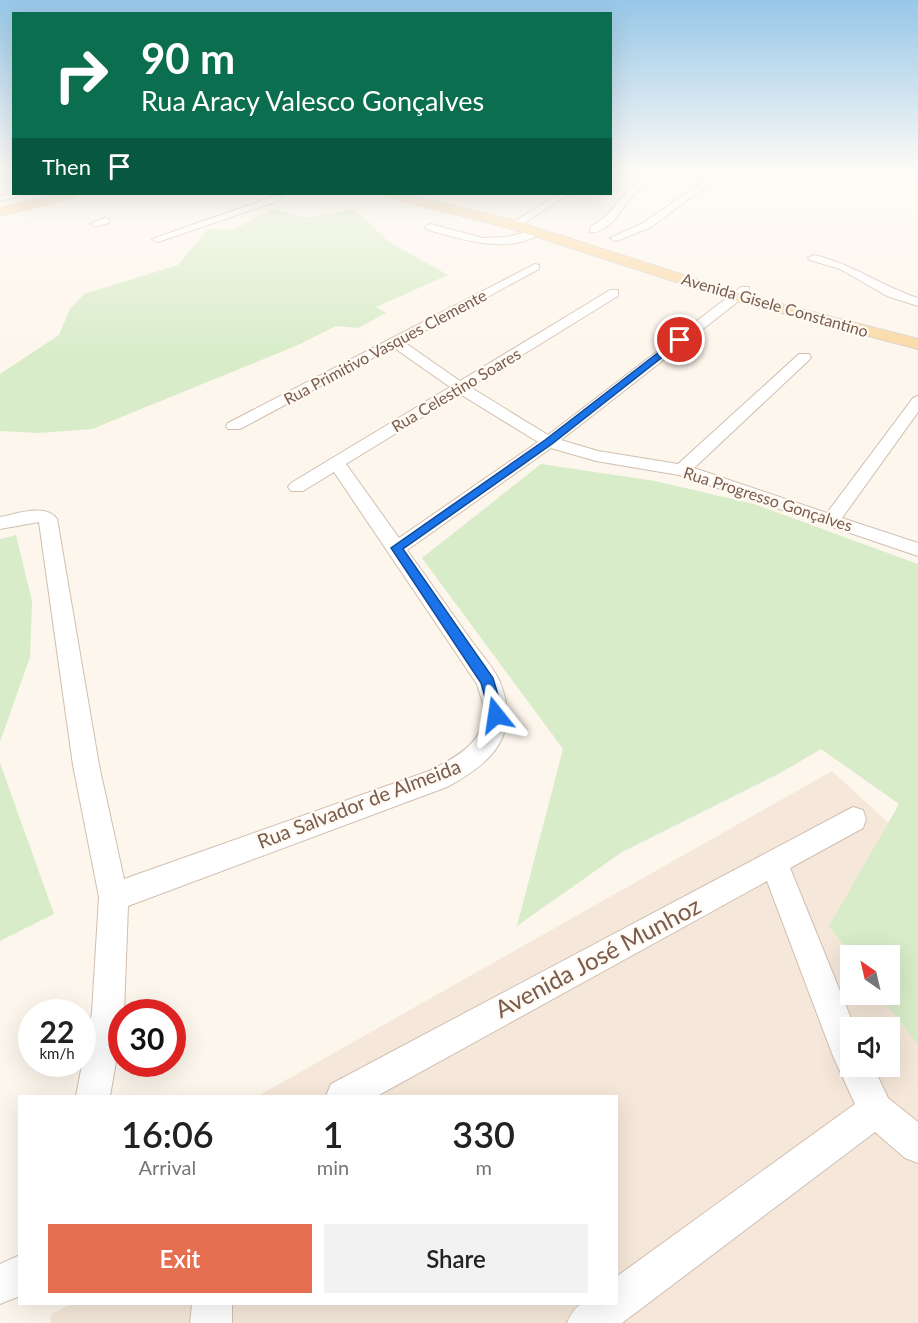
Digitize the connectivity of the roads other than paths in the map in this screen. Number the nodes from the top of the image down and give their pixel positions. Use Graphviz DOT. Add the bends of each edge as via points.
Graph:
graph roads {
  1 [pos="175,233"];
  2 [pos="448,233"];
  3 [pos="490,233"];
  4 [pos="535,233"];
  5 [pos="539,233"];
  6 [pos="612,233"];
  7 [pos="625,233"];
  8 [pos="613,238"];
  9 [pos="157,239"];
  10 [pos="515,241"];
  11 [pos="596,251"];
  12 [pos="814,258"];
  13 [pos="536,267"];
  14 [pos="614,293"];
  15 [pos="741,293"];
  16 [pos="918,302"];
  17 [pos="918,336"];
  18 [pos="395,342"];
  19 [pos="918,344"];
  20 [pos="804,357"];
  21 [pos="461,388"];
  22 [pos="918,401"];
  23 [pos="234,426"];
  24 [pos="549,442"];
  25 [pos="337,463"];
  26 [pos="682,470"];
  27 [pos="297,487"];
  28 [pos="832,519"];
  29 [pos="0,523"];
  30 [pos="397,548"];
  31 [pos="918,550"];
  32 [pos="853,819"];
  33 [pos="774,863"];
  34 [pos="114,897"];
  35 [pos="840,1031"];
  36 [pos="860,1077"];
  37 [pos="93,1095"];
  38 [pos="345,1095"];
  39 [pos="876,1110"];
  40 [pos="918,1145"];
  41 [pos="18,1276"];
  42 [pos="0,1284"];
  43 [pos="618,1301"];
  44 [pos="212,1305"];
  45 [pos="612,1305"];
  46 [pos="211,1323"];
  47 [pos="588,1323"];
  1 -- 9 [label="street"];
  2 -- 10 [label="street" via="475,241"];
  3 -- 10 [label="street"];
  4 -- 10 [label="street"];
  5 -- 11 [label="main road, Avenida Gisele Constantino"];
  6 -- 8 [label="street"];
  7 -- 8 [label="street"];
  8 -- 11 [label="main road" via="627,250"];
  8 -- 15 [label="main road, Avenida Gisele Constantino"];
  11 -- 15 [label="main road, Avenida Gisele Constantino"];
  12 -- 16 [label="street" via="844,267 901,298"];
  13 -- 18 [label="street, Rua Primitivo Vasques Clemente"];
  14 -- 21 [label="street, Rua Celestino Soares"];
  15 -- 17 [label="main road, Avenida Gisele Constantino"];
  15 -- 19 [label="main road, Avenida Gisele Constantino"];
  15 -- 24 [label="street"];
  18 -- 21 [label="street, Rua Progresso Gonçalves"];
  18 -- 23 [label="street, Rua Primitivo Vasques Clemente"];
  20 -- 26 [label="street"];
  21 -- 24 [label="street, Rua Progresso Gonçalves"];
  21 -- 25 [label="street, Rua Celestino Soares"];
  22 -- 28 [label="street"];
  24 -- 26 [label="street, Rua Progresso Gonçalves" via="596,456"];
  24 -- 30 [label="street"];
  25 -- 27 [label="street, Rua Celestino Soares"];
  25 -- 30 [label="street, Rua Salvador de Almeida"];
  26 -- 28 [label="street, Rua Progresso Gonçalves"];
  28 -- 31 [label="street, Rua Progresso Gonçalves"];
  29 -- 34 [label="street" via="40,516 48,519 86,765"];
  30 -- 34 [label="street, Rua Salvador de Almeida" via="488,682 496,715 490,740 468,764 438,779"];
  32 -- 33 [label="street, Avenida José Munhoz"];
  33 -- 35 [label="street"];
  33 -- 38 [label="street, Avenida José Munhoz"];
  34 -- 37 [label="street" via="108,1012"];
  36 -- 39 [label="street"];
  39 -- 40 [label="street"];
  39 -- 43 [label="street"];
  41 -- 42 [label="street"];
  44 -- 46 [label="street"];
  45 -- 47 [label="street"];
}
